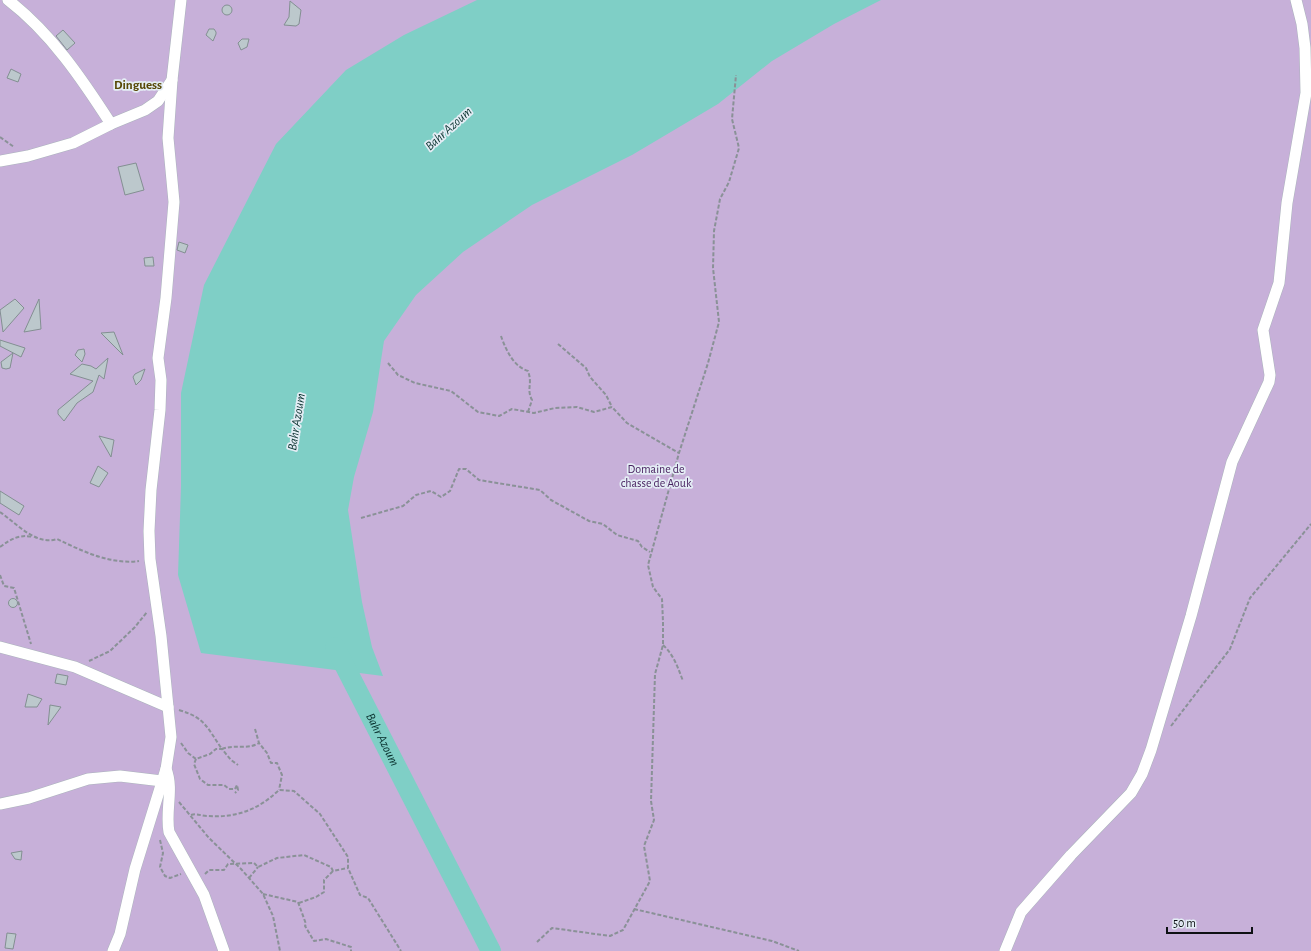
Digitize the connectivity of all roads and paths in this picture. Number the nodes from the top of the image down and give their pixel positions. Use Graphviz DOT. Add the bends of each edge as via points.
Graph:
graph roads {
  1 [pos="8,0"];
  2 [pos="181,0"];
  3 [pos="1296,0"];
  4 [pos="736,75"];
  5 [pos="172,80"];
  6 [pos="111,124"];
  7 [pos="0,161"];
  8 [pos="501,336"];
  9 [pos="558,344"];
  10 [pos="388,363"];
  11 [pos="612,407"];
  12 [pos="528,412"];
  13 [pos="679,453"];
  14 [pos="0,512"];
  15 [pos="361,518"];
  16 [pos="1311,524"];
  17 [pos="34,537"];
  18 [pos="0,547"];
  19 [pos="650,552"];
  20 [pos="150,559"];
  21 [pos="0,576"];
  22 [pos="156,600"];
  23 [pos="663,645"];
  24 [pos="0,647"];
  25 [pos="34,657"];
  26 [pos="75,667"];
  27 [pos="683,681"];
  28 [pos="168,707"];
  29 [pos="171,726"];
  30 [pos="1170,727"];
  31 [pos="255,729"];
  32 [pos="259,743"];
  33 [pos="222,749"];
  34 [pos="196,759"];
  35 [pos="238,765"];
  36 [pos="166,769"];
  37 [pos="162,781"];
  38 [pos="279,790"];
  39 [pos="169,791"];
  40 [pos="235,793"];
  41 [pos="0,804"];
  42 [pos="191,815"];
  43 [pos="170,832"];
  44 [pos="235,863"];
  45 [pos="258,867"];
  46 [pos="348,868"];
  47 [pos="191,871"];
  48 [pos="333,871"];
  49 [pos="249,878"];
  50 [pos="263,894"];
  51 [pos="299,903"];
  52 [pos="634,909"];
  53 [pos="537,942"];
  54 [pos="113,951"];
  55 [pos="224,951"];
  56 [pos="280,951"];
  57 [pos="351,951"];
  58 [pos="401,951"];
  59 [pos="799,951"];
  60 [pos="1005,951"];
  1 -- 6 [label="street" via="39,26 55,44"];
  2 -- 5 [label="street"];
  3 -- 60 [label="street" via="1305,48 1306,93 1287,203 1279,283 1263,330 1269,382 1232,462 1191,616 1142,774 1131,793 1021,912"];
  4 -- 13 [label="path" via="732,119 739,148 729,182 720,199 714,231 713,268 718,322 698,397"];
  5 -- 6 [label="street" via="158,101 145,110"];
  5 -- 20 [label="street" via="168,138 174,202 158,358 161,380 160,410 151,490"];
  6 -- 7 [label="street" via="73,143"];
  8 -- 12 [label="path" via="505,348 519,368 528,371 532,380 528,393 532,400"];
  9 -- 11 [label="path" via="586,368"];
  10 -- 12 [label="path" via="398,375 415,383 451,391 478,412 499,416 512,409"];
  11 -- 12 [label="path" via="594,412 577,407"];
  11 -- 13 [label="path" via="627,423"];
  13 -- 19 [label="path"];
  14 -- 17 [label="path"];
  15 -- 19 [label="path" via="402,506 416,495 431,491 441,497 450,491 459,469 466,469 480,480 540,490 551,500 589,521 603,524 617,535 638,541"];
  16 -- 30 [label="path" via="1250,598 1230,649"];
  17 -- 18 [label="path" via="23,535 10,539"];
  17 -- 20 [label="path" via="52,540 57,538 78,549 124,563"];
  19 -- 23 [label="path" via="648,565 653,587 662,599"];
  20 -- 22 [label="street"];
  21 -- 25 [label="path" via="4,586 14,588"];
  22 -- 26 [label="path" via="135,627 110,651"];
  22 -- 28 [label="street"];
  23 -- 27 [label="path" via="670,651"];
  23 -- 52 [label="path" via="655,674 651,801 654,820 644,846 650,880"];
  24 -- 25 [label="street"];
  25 -- 26 [label="street"];
  26 -- 28 [label="street"];
  28 -- 29 [label="street"];
  28 -- 33 [label="path" via="194,714 213,733"];
  29 -- 34 [label="path" via="179,733 180,743"];
  29 -- 36 [label="street"];
  31 -- 32 [label="path"];
  32 -- 33 [label="path" via="252,748"];
  32 -- 38 [label="path" via="271,763 277,763 282,775"];
  33 -- 34 [label="path" via="216,749"];
  33 -- 35 [label="path"];
  34 -- 40 [label="path" via="194,764 200,779 208,784 224,785 229,789 235,789 237,785 238,790"];
  36 -- 37 [label="street"];
  36 -- 39 [label="street"];
  37 -- 41 [label="street" via="120,776 88,779 29,798"];
  37 -- 54 [label="street" via="135,869 120,934"];
  38 -- 42 [label="path" via="266,803 245,813"];
  38 -- 46 [label="path" via="294,791 320,814 348,857"];
  39 -- 42 [label="path"];
  39 -- 43 [label="street" via="167,821"];
  42 -- 44 [label="path" via="208,838"];
  43 -- 47 [label="street"];
  43 -- 47 [label="path" via="159,839 163,853 160,867 165,876 170,878"];
  44 -- 45 [label="path" via="254,863"];
  44 -- 47 [label="path" via="228,864 224,870 209,870 204,874"];
  44 -- 49 [label="path"];
  45 -- 48 [label="path" via="277,858 304,855"];
  45 -- 49 [label="path"];
  46 -- 48 [label="path"];
  46 -- 58 [label="path" via="360,895 368,898"];
  47 -- 55 [label="street" via="204,895"];
  48 -- 51 [label="path" via="324,880 324,892 316,898"];
  49 -- 50 [label="path"];
  50 -- 51 [label="path"];
  50 -- 56 [label="path" via="273,916"];
  51 -- 57 [label="path" via="305,926 314,941 326,939 351,947"];
  52 -- 53 [label="path" via="623,930 610,936 552,928"];
  52 -- 59 [label="path" via="772,941"];
}
